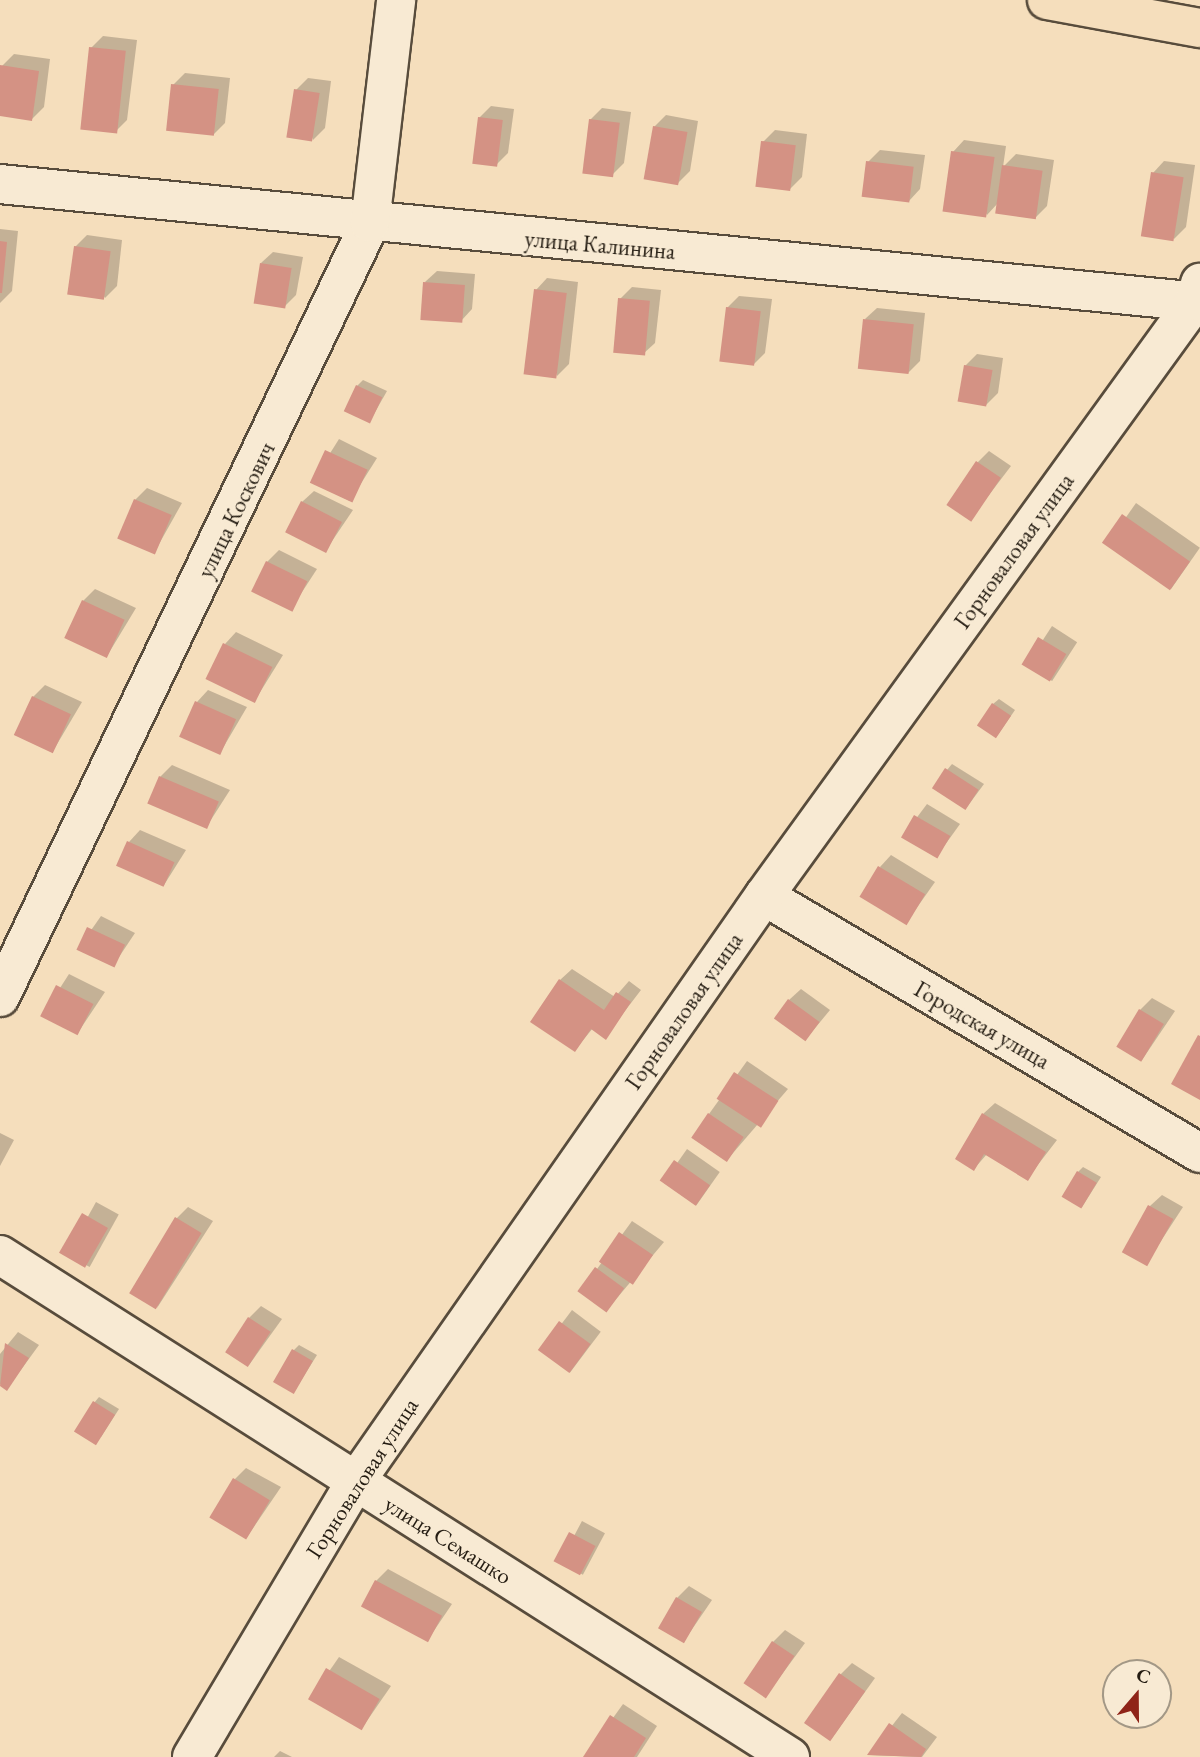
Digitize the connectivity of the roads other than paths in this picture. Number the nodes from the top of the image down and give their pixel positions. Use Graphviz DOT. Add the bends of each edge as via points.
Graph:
graph roads {
  1 [pos="396,0"];
  2 [pos="1048,0"];
  3 [pos="1200,28"];
  4 [pos="0,184"];
  5 [pos="370,223"];
  6 [pos="1198,295"];
  7 [pos="764,896"];
  8 [pos="0,997"];
  9 [pos="1200,1153"];
  10 [pos="0,1255"];
  11 [pos="356,1481"];
  12 [pos="192,1757"];
  13 [pos="790,1757"];
  1 -- 5 [label="street, улица Коскович"];
  2 -- 3 [label="main road"];
  4 -- 5 [label="street, улица Калинина"];
  5 -- 6 [label="street, улица Калинина"];
  5 -- 8 [label="street, улица Коскович"];
  6 -- 7 [label="street, Горноваловая улица"];
  7 -- 9 [label="street, Городская улица"];
  7 -- 11 [label="street, Горноваловая улица"];
  10 -- 11 [label="street, улица Семашко"];
  11 -- 12 [label="street, Горноваловая улица"];
  11 -- 13 [label="street, улица Семашко"];
}
